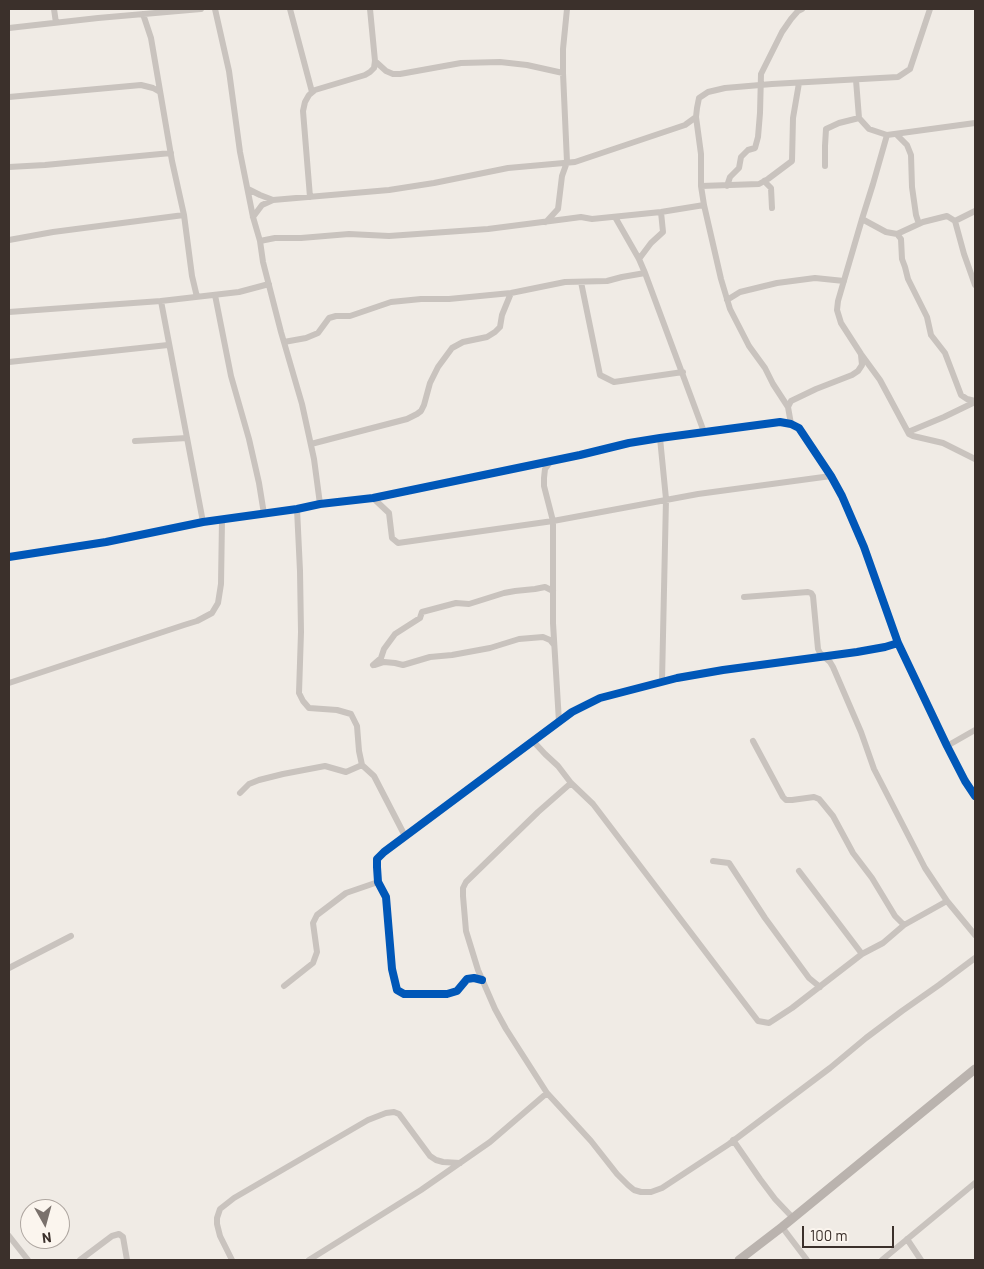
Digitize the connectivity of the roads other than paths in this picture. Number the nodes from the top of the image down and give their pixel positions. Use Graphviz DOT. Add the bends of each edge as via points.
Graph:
graph roads {
  1 [pos="54,9"];
  2 [pos="201,9"];
  3 [pos="216,9"];
  4 [pos="290,9"];
  5 [pos="370,9"];
  6 [pos="567,9"];
  7 [pos="802,9"];
  8 [pos="930,9"];
  9 [pos="143,14"];
  10 [pos="56,23"];
  11 [pos="9,28"];
  12 [pos="375,61"];
  13 [pos="563,73"];
  14 [pos="856,80"];
  15 [pos="799,82"];
  16 [pos="761,86"];
  17 [pos="160,92"];
  18 [pos="312,92"];
  19 [pos="9,97"];
  20 [pos="696,117"];
  21 [pos="859,118"];
  22 [pos="975,123"];
  23 [pos="887,134"];
  24 [pos="896,134"];
  25 [pos="171,152"];
  26 [pos="567,162"];
  27 [pos="825,166"];
  28 [pos="9,167"];
  29 [pos="764,181"];
  30 [pos="701,186"];
  31 [pos="727,186"];
  32 [pos="248,189"];
  33 [pos="310,197"];
  34 [pos="274,200"];
  35 [pos="704,205"];
  36 [pos="772,208"];
  37 [pos="975,211"];
  38 [pos="661,212"];
  39 [pos="184,214"];
  40 [pos="253,217"];
  41 [pos="616,217"];
  42 [pos="862,218"];
  43 [pos="955,221"];
  44 [pos="546,222"];
  45 [pos="919,224"];
  46 [pos="897,234"];
  47 [pos="9,240"];
  48 [pos="260,241"];
  49 [pos="639,259"];
  50 [pos="645,273"];
  51 [pos="844,281"];
  52 [pos="581,282"];
  53 [pos="269,284"];
  54 [pos="975,284"];
  55 [pos="512,293"];
  56 [pos="215,295"];
  57 [pos="197,296"];
  58 [pos="728,300"];
  59 [pos="160,301"];
  60 [pos="9,312"];
  61 [pos="284,342"];
  62 [pos="168,345"];
  63 [pos="861,354"];
  64 [pos="9,362"];
  65 [pos="683,372"];
  66 [pos="975,401"];
  67 [pos="788,407"];
  68 [pos="791,424"];
  69 [pos="704,432"];
  70 [pos="908,432"];
  71 [pos="187,438"];
  72 [pos="660,438"];
  73 [pos="135,441"];
  74 [pos="311,444"];
  75 [pos="975,459"];
  76 [pos="551,461"];
  77 [pos="830,476"];
  78 [pos="373,498"];
  79 [pos="666,499"];
  80 [pos="320,504"];
  81 [pos="297,509"];
  82 [pos="264,514"];
  83 [pos="222,520"];
  84 [pos="553,521"];
  85 [pos="203,522"];
  86 [pos="9,557"];
  87 [pos="553,582"];
  88 [pos="545,587"];
  89 [pos="553,591"];
  90 [pos="744,597"];
  91 [pos="553,624"];
  92 [pos="543,637"];
  93 [pos="898,643"];
  94 [pos="554,645"];
  95 [pos="825,657"];
  96 [pos="662,681"];
  97 [pos="9,683"];
  98 [pos="559,722"];
  99 [pos="975,730"];
  100 [pos="533,741"];
  101 [pos="753,741"];
  102 [pos="947,746"];
  103 [pos="362,765"];
  104 [pos="571,783"];
  105 [pos="240,793"];
  106 [pos="975,796"];
  107 [pos="405,836"];
  108 [pos="713,861"];
  109 [pos="799,871"];
  110 [pos="378,882"];
  111 [pos="947,901"];
  112 [pos="904,925"];
  113 [pos="975,935"];
  114 [pos="71,936"];
  115 [pos="862,954"];
  116 [pos="975,958"];
  117 [pos="9,968"];
  118 [pos="482,980"];
  119 [pos="284,986"];
  120 [pos="820,987"];
  121 [pos="975,1069"];
  122 [pos="547,1093"];
  123 [pos="734,1140"];
  124 [pos="460,1163"];
  125 [pos="975,1183"];
  126 [pos="793,1218"];
  127 [pos="782,1227"];
  128 [pos="9,1237"];
  129 [pos="907,1239"];
  130 [pos="28,1260"];
  131 [pos="80,1260"];
  132 [pos="126,1260"];
  133 [pos="232,1260"];
  134 [pos="309,1260"];
  135 [pos="739,1260"];
  136 [pos="807,1260"];
  137 [pos="882,1260"];
  138 [pos="921,1260"];
  1 -- 10 [label="street"];
  2 -- 9 [label="street"];
  3 -- 32 [label="street"];
  4 -- 18 [label="street"];
  5 -- 12 [label="street"];
  6 -- 13 [label="street"];
  7 -- 16 [label="street" via="782,32 762,74"];
  8 -- 14 [label="street" via="910,70 898,77"];
  9 -- 10 [label="street"];
  9 -- 17 [label="street" via="151,38"];
  10 -- 11 [label="street"];
  12 -- 13 [label="street" via="386,71 400,74 461,63 500,62"];
  12 -- 18 [label="street" via="374,68 365,75"];
  13 -- 26 [label="street"];
  14 -- 15 [label="street"];
  14 -- 21 [label="street"];
  15 -- 16 [label="street"];
  15 -- 29 [label="street" via="793,118 792,162"];
  16 -- 20 [label="street" via="708,92 699,98"];
  16 -- 31 [label="street" via="755,148 741,157 739,168"];
  17 -- 19 [label="street" via="141,86"];
  17 -- 25 [label="street"];
  18 -- 33 [label="street" via="306,98 303,112"];
  20 -- 26 [label="street" via="685,125 656,136"];
  20 -- 30 [label="street"];
  21 -- 23 [label="street" via="869,129"];
  21 -- 27 [label="street" via="826,128"];
  22 -- 24 [label="street"];
  23 -- 24 [label="street"];
  23 -- 42 [label="street"];
  24 -- 45 [label="street" via="907,145 911,155 912,187"];
  25 -- 28 [label="street"];
  25 -- 39 [label="street"];
  26 -- 33 [label="street" via="508,168 389,190"];
  26 -- 44 [label="street" via="558,209"];
  29 -- 31 [label="street"];
  29 -- 36 [label="street" via="771,188"];
  30 -- 31 [label="street"];
  30 -- 35 [label="street"];
  32 -- 34 [label="street"];
  32 -- 40 [label="street"];
  33 -- 34 [label="street"];
  34 -- 40 [label="street" via="262,205"];
  35 -- 38 [label="street"];
  35 -- 58 [label="street"];
  37 -- 43 [label="street"];
  38 -- 41 [label="street"];
  38 -- 49 [label="street" via="663,232"];
  39 -- 47 [label="street"];
  39 -- 57 [label="street"];
  40 -- 48 [label="street"];
  41 -- 44 [label="street"];
  41 -- 49 [label="street"];
  42 -- 46 [label="street" via="886,232"];
  42 -- 51 [label="street"];
  43 -- 45 [label="street" via="947,216"];
  43 -- 54 [label="street"];
  44 -- 48 [label="street" via="430,234 349,234"];
  45 -- 46 [label="street"];
  46 -- 66 [label="street" via="901,239 908,279 927,317 931,335 945,353 961,396"];
  48 -- 53 [label="street"];
  49 -- 50 [label="street"];
  50 -- 52 [label="street" via="607,282"];
  50 -- 65 [label="street"];
  51 -- 58 [label="street" via="815,278 777,283 740,292"];
  51 -- 63 [label="street" via="838,301 838,316"];
  52 -- 55 [label="street" via="565,282"];
  52 -- 65 [label="street" via="600,375 614,382"];
  53 -- 56 [label="street"];
  53 -- 61 [label="street"];
  55 -- 61 [label="street" via="391,302 350,316 329,318 318,333"];
  55 -- 74 [label="street" via="500,327 495,332 452,348 430,383 421,411 407,419"];
  56 -- 57 [label="street"];
  56 -- 82 [label="street"];
  57 -- 59 [label="street"];
  58 -- 67 [label="street" via="750,346"];
  59 -- 60 [label="street"];
  59 -- 62 [label="street"];
  61 -- 74 [label="street"];
  62 -- 64 [label="street"];
  62 -- 71 [label="street"];
  63 -- 67 [label="street" via="862,365 858,371 791,401"];
  63 -- 70 [label="street" via="880,380"];
  65 -- 69 [label="street"];
  66 -- 70 [label="street"];
  67 -- 68 [label="street"];
  68 -- 69 [label="street" via="780,422"];
  68 -- 77 [label="street" via="799,428"];
  69 -- 72 [label="street"];
  70 -- 75 [label="street" via="943,443"];
  71 -- 73 [label="street"];
  71 -- 85 [label="street"];
  72 -- 76 [label="street"];
  72 -- 79 [label="street"];
  74 -- 80 [label="street"];
  76 -- 78 [label="street"];
  76 -- 84 [label="street" via="545,469 544,486"];
  77 -- 79 [label="street"];
  77 -- 93 [label="street" via="864,547"];
  78 -- 80 [label="street"];
  78 -- 84 [label="street" via="389,513 392,538 398,543"];
  79 -- 84 [label="street"];
  79 -- 96 [label="street"];
  80 -- 81 [label="street"];
  81 -- 82 [label="street"];
  81 -- 103 [label="street" via="301,632 299,693 309,708 350,714 357,726"];
  82 -- 83 [label="street"];
  83 -- 85 [label="street"];
  83 -- 97 [label="street" via="221,584 218,603 212,613 197,621"];
  84 -- 87 [label="street"];
  85 -- 86 [label="street"];
  87 -- 88 [label="street"];
  87 -- 89 [label="street"];
  88 -- 89 [label="street"];
  88 -- 92 [label="street" via="422,612 420,618 395,634 381,658 372,665 384,662 403,664 490,648 513,640"];
  89 -- 91 [label="street"];
  90 -- 95 [label="street" via="811,593 818,649"];
  91 -- 92 [label="street"];
  91 -- 94 [label="street"];
  92 -- 94 [label="street"];
  93 -- 95 [label="street"];
  93 -- 102 [label="street"];
  94 -- 98 [label="street"];
  95 -- 96 [label="street"];
  95 -- 111 [label="street" via="833,667 874,769 925,868"];
  96 -- 98 [label="street" via="600,698"];
  98 -- 100 [label="street"];
  99 -- 102 [label="street"];
  100 -- 104 [label="street"];
  100 -- 107 [label="street"];
  101 -- 112 [label="street" via="786,800 814,797 824,805"];
  102 -- 106 [label="street"];
  103 -- 105 [label="street" via="346,772 325,766 282,774 249,784"];
  103 -- 107 [label="street" via="374,776"];
  104 -- 118 [label="street" via="463,888 466,931"];
  104 -- 120 [label="street" via="593,804 758,1021 769,1023"];
  107 -- 110 [label="street" via="377,859"];
  108 -- 120 [label="street" via="729,863 809,978"];
  109 -- 115 [label="street"];
  110 -- 118 [label="street" via="386,897 397,990 404,994 447,994 458,991 467,979"];
  110 -- 119 [label="street" via="346,892 317,915 313,923 317,952 313,963"];
  111 -- 112 [label="street"];
  111 -- 113 [label="street"];
  112 -- 115 [label="street" via="884,943"];
  114 -- 117 [label="street"];
  115 -- 120 [label="street"];
  116 -- 123 [label="street"];
  118 -- 122 [label="street" via="506,1029"];
  121 -- 126 [label="main road"];
  122 -- 123 [label="street" via="628,1185 641,1192 662,1188"];
  122 -- 124 [label="street"];
  123 -- 126 [label="street"];
  124 -- 133 [label="street" via="443,1162 430,1156 399,1114 386,1113 368,1120 220,1209 217,1224"];
  124 -- 134 [label="street"];
  125 -- 129 [label="street"];
  126 -- 127 [label="main road"];
  127 -- 135 [label="main road"];
  127 -- 136 [label="street"];
  128 -- 130 [label="street"];
  129 -- 137 [label="street"];
  129 -- 138 [label="street"];
  131 -- 132 [label="street" via="118,1234 123,1237"];
}
